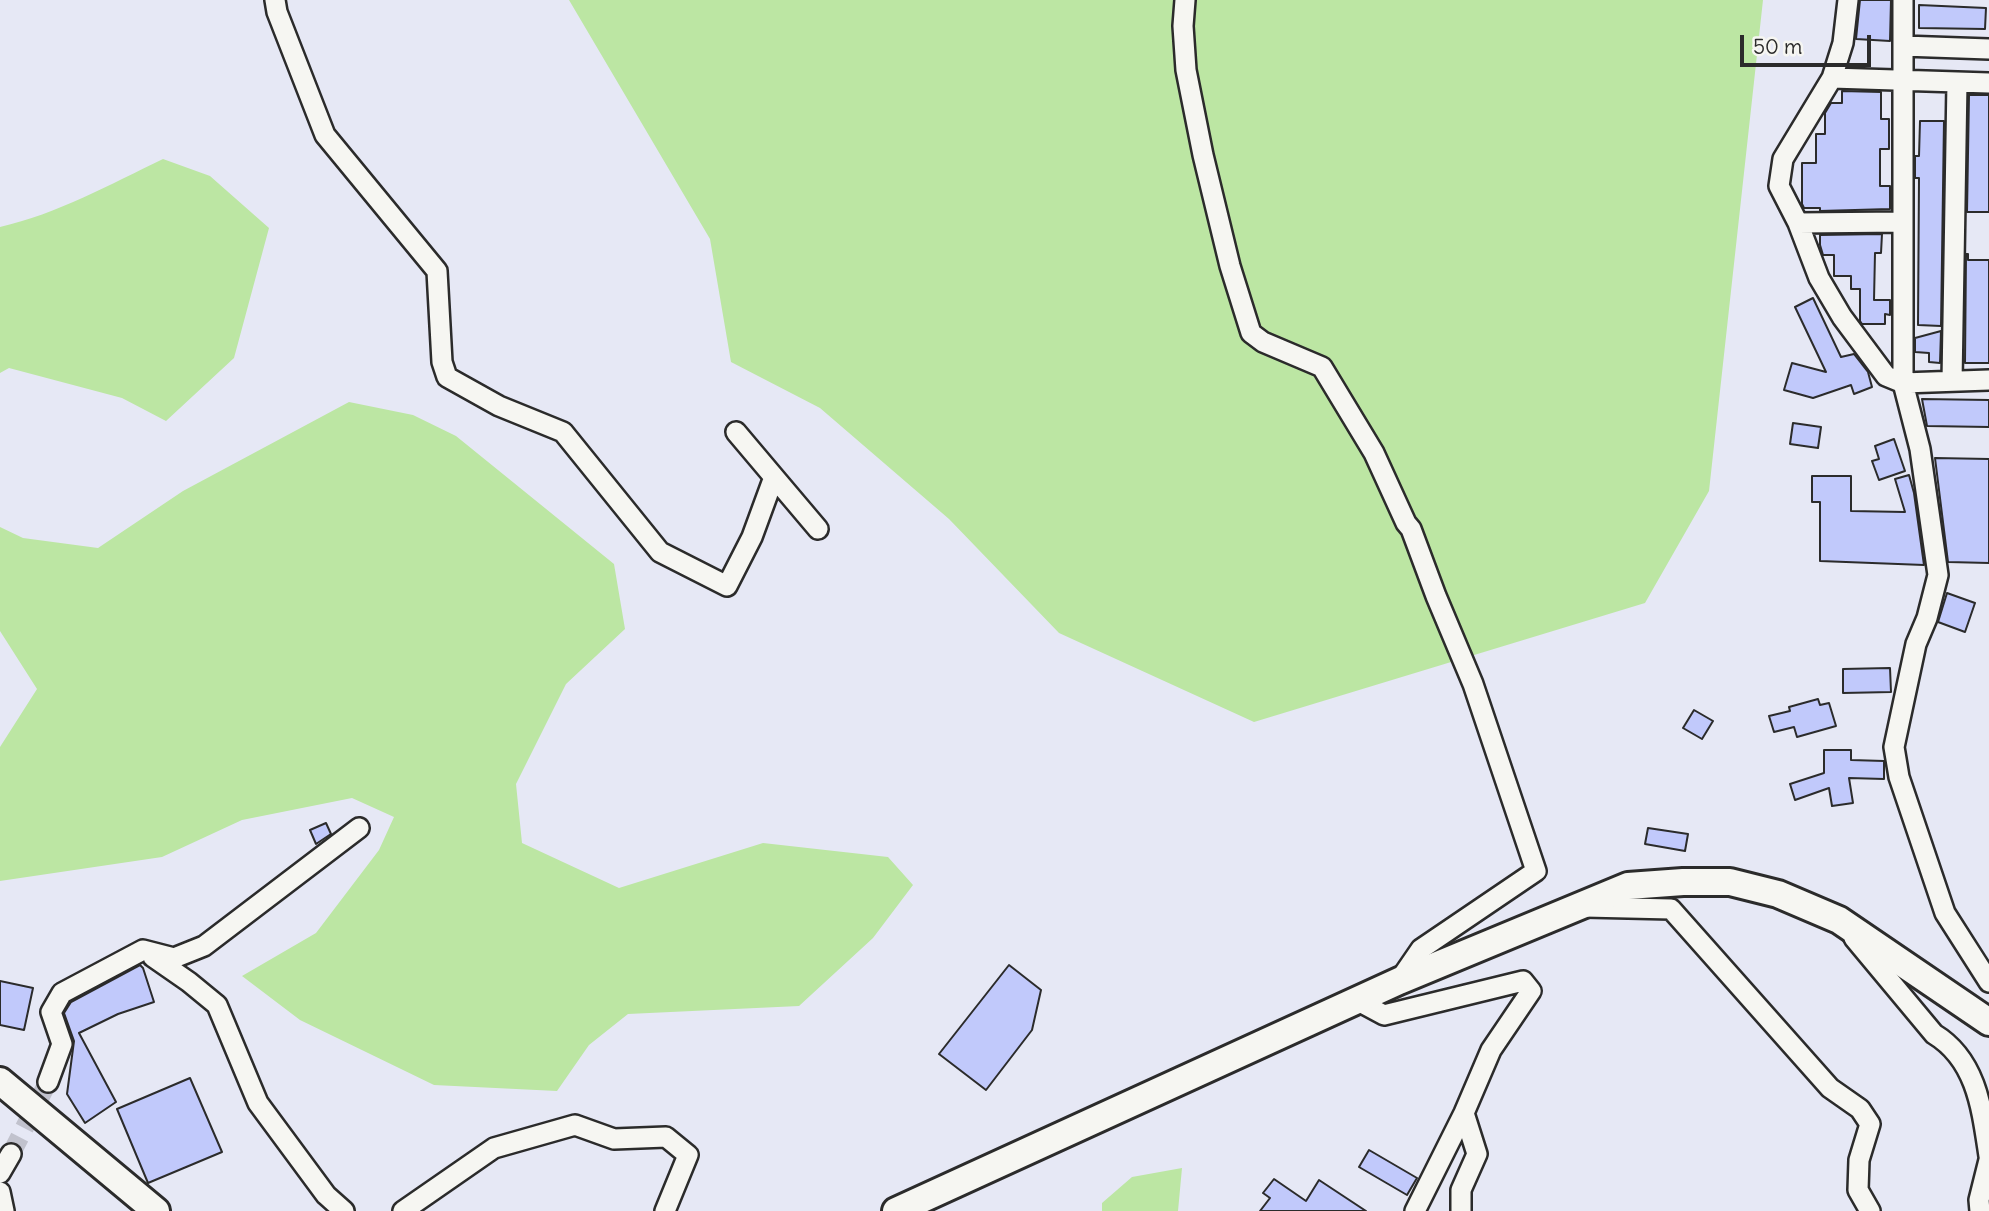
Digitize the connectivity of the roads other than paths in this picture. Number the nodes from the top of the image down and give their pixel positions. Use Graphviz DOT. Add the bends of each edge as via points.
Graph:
graph roads {
  1 [pos="275,0"];
  2 [pos="1185,0"];
  3 [pos="1848,0"];
  4 [pos="1903,0"];
  5 [pos="1903,46"];
  6 [pos="1989,49"];
  7 [pos="1832,78"];
  8 [pos="1903,82"];
  9 [pos="1957,82"];
  10 [pos="1989,83"];
  11 [pos="1903,222"];
  12 [pos="1798,223"];
  13 [pos="1989,380"];
  14 [pos="1952,381"];
  15 [pos="1902,383"];
  16 [pos="736,432"];
  17 [pos="774,477"];
  18 [pos="818,529"];
  19 [pos="359,828"];
  20 [pos="1575,906"];
  21 [pos="1839,920"];
  22 [pos="143,950"];
  23 [pos="1399,981"];
  24 [pos="1989,982"];
  25 [pos="1357,1001"];
  26 [pos="1989,1021"];
  27 [pos="0,1082"];
  28 [pos="48,1082"];
  29 [pos="1464,1114"];
  30 [pos="10,1154"];
  31 [pos="1989,1158"];
  32 [pos="0,1173"];
  33 [pos="0,1192"];
  34 [pos="4,1211"];
  35 [pos="156,1211"];
  36 [pos="344,1211"];
  37 [pos="403,1211"];
  38 [pos="665,1211"];
  39 [pos="896,1211"];
  40 [pos="1415,1211"];
  41 [pos="1461,1211"];
  42 [pos="1870,1211"];
  43 [pos="1980,1211"];
  1 -- 17 [label="street" via="325,135 437,271 442,362 447,377 499,406 563,432 660,552 727,586 752,537"];
  2 -- 23 [label="street" via="1186,70 1230,266 1251,333 1322,367 1374,453 1411,529 1473,684 1536,871 1421,949"];
  3 -- 7 [label="street" via="1843,43"];
  4 -- 5 [label="street"];
  5 -- 6 [label="street"];
  5 -- 8 [label="street"];
  7 -- 8 [label="street"];
  7 -- 12 [label="street" via="1783,159 1779,186"];
  8 -- 9 [label="street"];
  8 -- 11 [label="street"];
  9 -- 10 [label="street"];
  9 -- 14 [label="street"];
  11 -- 12 [label="street"];
  11 -- 15 [label="street"];
  12 -- 15 [label="street" via="1819,278 1842,317 1886,376"];
  13 -- 14 [label="street"];
  14 -- 15 [label="street"];
  15 -- 24 [label="street" via="1920,449 1938,575 1916,644 1894,747 1899,778 1945,912"];
  16 -- 17 [label="street"];
  17 -- 18 [label="street"];
  19 -- 22 [label="street" via="204,946 174,958"];
  20 -- 21 [label="street" via="1628,886 1730,882 1778,894"];
  20 -- 23 [label="street"];
  20 -- 42 [label="street" via="1671,909 1830,1088 1860,1109 1870,1124 1859,1160 1858,1190"];
  21 -- 26 [label="street"];
  21 -- 31 [label="street" via="1971,1072"];
  22 -- 28 [label="street" via="62,993 51,1012 62,1044"];
  22 -- 36 [label="street" via="217,1005 258,1103 326,1195"];
  23 -- 25 [label="street"];
  25 -- 29 [label="street" via="1384,1014 1523,981 1531,991 1491,1050"];
  25 -- 39 [label="street"];
  27 -- 35 [label="street"];
  29 -- 40 [label="street"];
  29 -- 41 [label="street" via="1477,1154 1461,1190"];
  30 -- 32 [label="street"];
  31 -- 43 [label="street"];
  33 -- 34 [label="street"];
  37 -- 38 [label="street" via="494,1148 575,1125 614,1139 666,1137 688,1155"];
}
